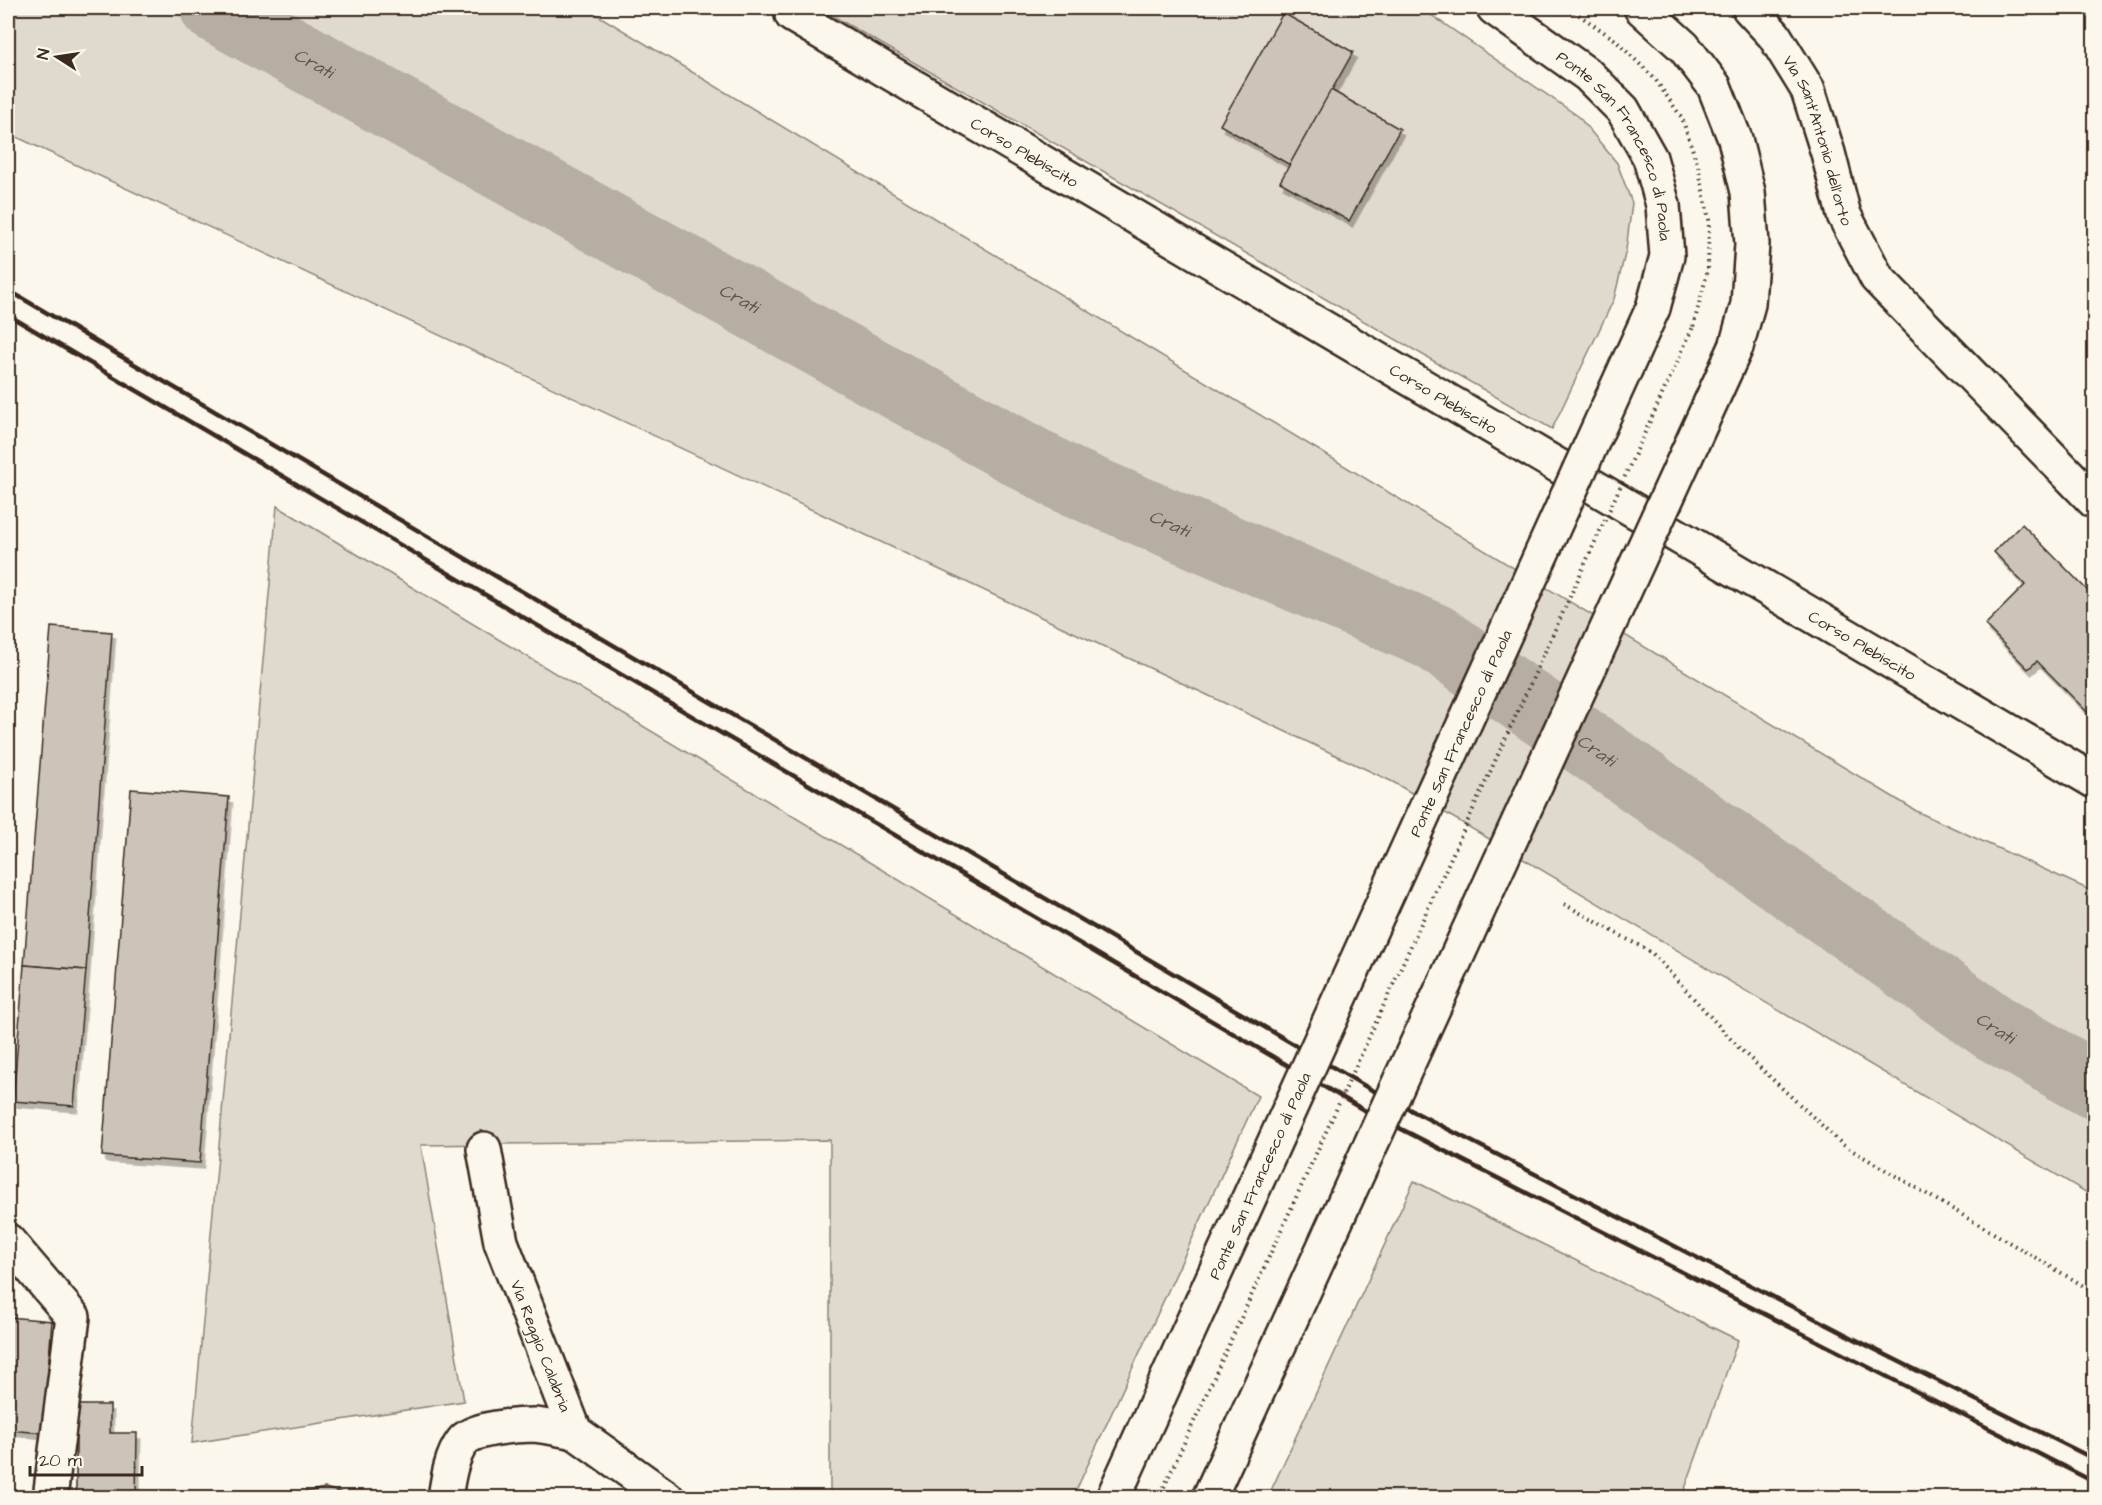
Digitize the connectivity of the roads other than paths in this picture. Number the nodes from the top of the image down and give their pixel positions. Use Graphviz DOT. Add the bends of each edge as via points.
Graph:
graph roads {
  1 [pos="1494,8"];
  2 [pos="1641,8"];
  3 [pos="1749,8"];
  4 [pos="792,15"];
  5 [pos="2094,501"];
  6 [pos="2094,781"];
  7 [pos="484,1149"];
  8 [pos="8,1241"];
  9 [pos="575,1432"];
  10 [pos="50,1497"];
  11 [pos="445,1497"];
  12 [pos="667,1497"];
  13 [pos="1113,1497"];
  14 [pos="1209,1497"];
  1 -- 13 [label="street, Ponte San Francesco di Paola, bridge" via="1588,75 1623,110 1650,158 1663,205 1667,256 1653,308"];
  2 -- 14 [label="street, bridge" via="1684,47 1714,86 1734,139 1748,192 1752,244 1748,304 1736,348"];
  3 -- 5 [label="street, Via Sant'Antonio dell'orto" via="1774,35 1808,90 1844,215 1877,278"];
  4 -- 6 [label="street, Corso Plebiscito"];
  7 -- 9 [label="street, Via Reggio Calabria" via="501,1242"];
  8 -- 10 [label="street" via="73,1317"];
  9 -- 11 [label="street" via="533,1425 481,1431 465,1439 455,1456"];
  9 -- 12 [label="street, Via Reggio Calabria"];
}
